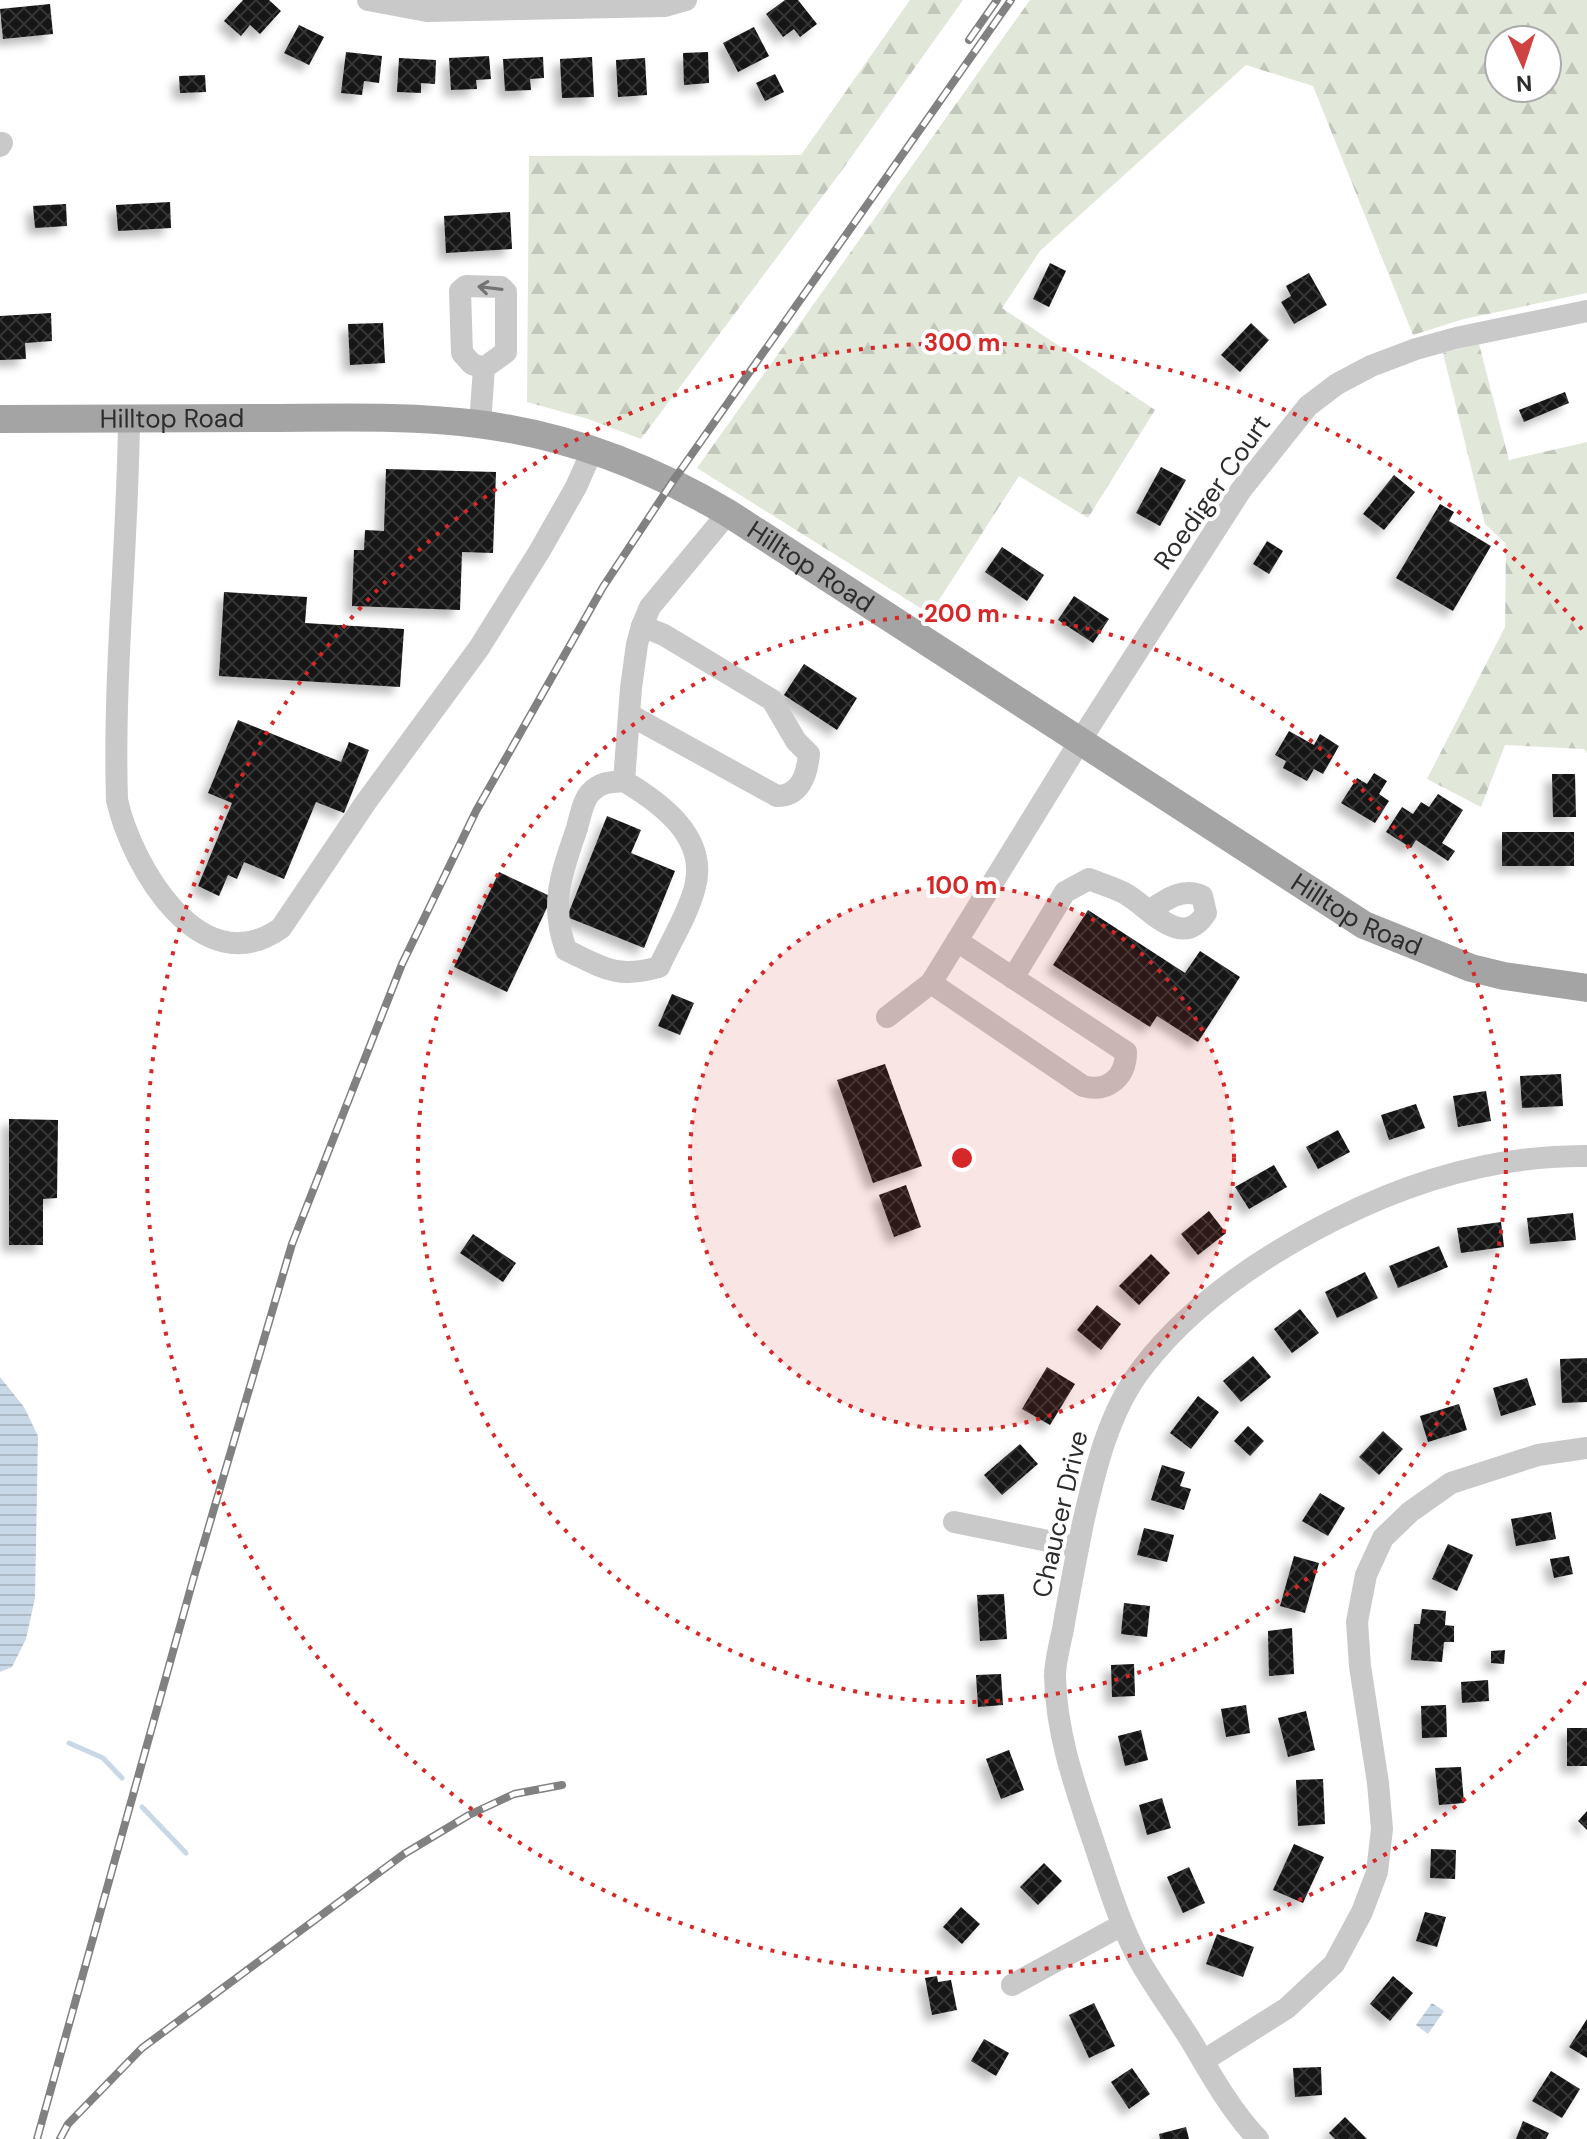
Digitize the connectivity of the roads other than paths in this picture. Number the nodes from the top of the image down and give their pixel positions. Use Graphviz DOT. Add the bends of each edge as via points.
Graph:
graph roads {
  1 [pos="368,0"];
  2 [pos="686,0"];
  3 [pos="1587,311"];
  4 [pos="484,368"];
  5 [pos="129,418"];
  6 [pos="0,419"];
  7 [pos="480,424"];
  8 [pos="592,451"];
  9 [pos="728,513"];
  10 [pos="642,626"];
  11 [pos="630,715"];
  12 [pos="1080,741"];
  13 [pos="624,781"];
  14 [pos="1149,911"];
  15 [pos="957,941"];
  16 [pos="1013,978"];
  17 [pos="931,983"];
  18 [pos="1587,988"];
  19 [pos="887,1017"];
  20 [pos="1587,1156"];
  21 [pos="1587,1448"];
  22 [pos="954,1522"];
  23 [pos="1078,1547"];
  24 [pos="1122,1925"];
  25 [pos="1012,1985"];
  26 [pos="1203,2061"];
  27 [pos="1258,2139"];
  1 -- 2 [label="street" via="427,11 665,6"];
  3 -- 12 [label="street, Roediger Court" via="1416,349 1371,366 1308,406 1241,490"];
  4 -- 4 [label="street, one-way" via="506,352 506,292 501,287 466,286 460,291 462,353"];
  4 -- 7 [label="street"];
  5 -- 6 [label="main road, Hilltop Road"];
  5 -- 7 [label="main road, Hilltop Road"];
  5 -- 8 [label="street" via="119,671 121,819 136,856 167,903 213,941 243,944 281,928 479,648 539,552"];
  7 -- 8 [label="main road, Hilltop Road"];
  8 -- 9 [label="main road, Hilltop Road" via="662,476"];
  9 -- 10 [label="street" via="650,607"];
  9 -- 12 [label="main road, Hilltop Road"];
  10 -- 11 [label="street"];
  10 -- 11 [label="street" via="772,700 809,754 808,765 798,789 777,796"];
  11 -- 13 [label="street"];
  12 -- 15 [label="street, Roediger Court"];
  12 -- 18 [label="main road, Hilltop Road" via="1364,925 1471,968"];
  13 -- 13 [label="street" via="654,798 683,826 698,871 659,967 636,973 611,972 566,950 557,913 557,891 588,795 602,783"];
  14 -- 16 [label="street" via="1125,893 1089,879 1076,884 1065,892"];
  15 -- 16 [label="street"];
  15 -- 17 [label="street, Roediger Court"];
  16 -- 17 [label="street" via="1126,1052 1126,1065 1114,1081 1094,1089 1083,1086"];
  17 -- 19 [label="street"];
  20 -- 23 [label="street, Chaucer Drive" via="1541,1157 1435,1177 1298,1238 1225,1287 1141,1368 1118,1408"];
  21 -- 26 [label="street" via="1538,1455 1451,1483 1383,1538 1366,1575 1357,1622 1382,1829 1377,1872 1334,1964 1287,2008"];
  22 -- 23 [label="street"];
  23 -- 24 [label="street, Chaucer Drive" via="1055,1673 1060,1731"];
  24 -- 25 [label="street"];
  24 -- 26 [label="street, Chaucer Drive"];
  26 -- 27 [label="street, Chaucer Drive"];
}
